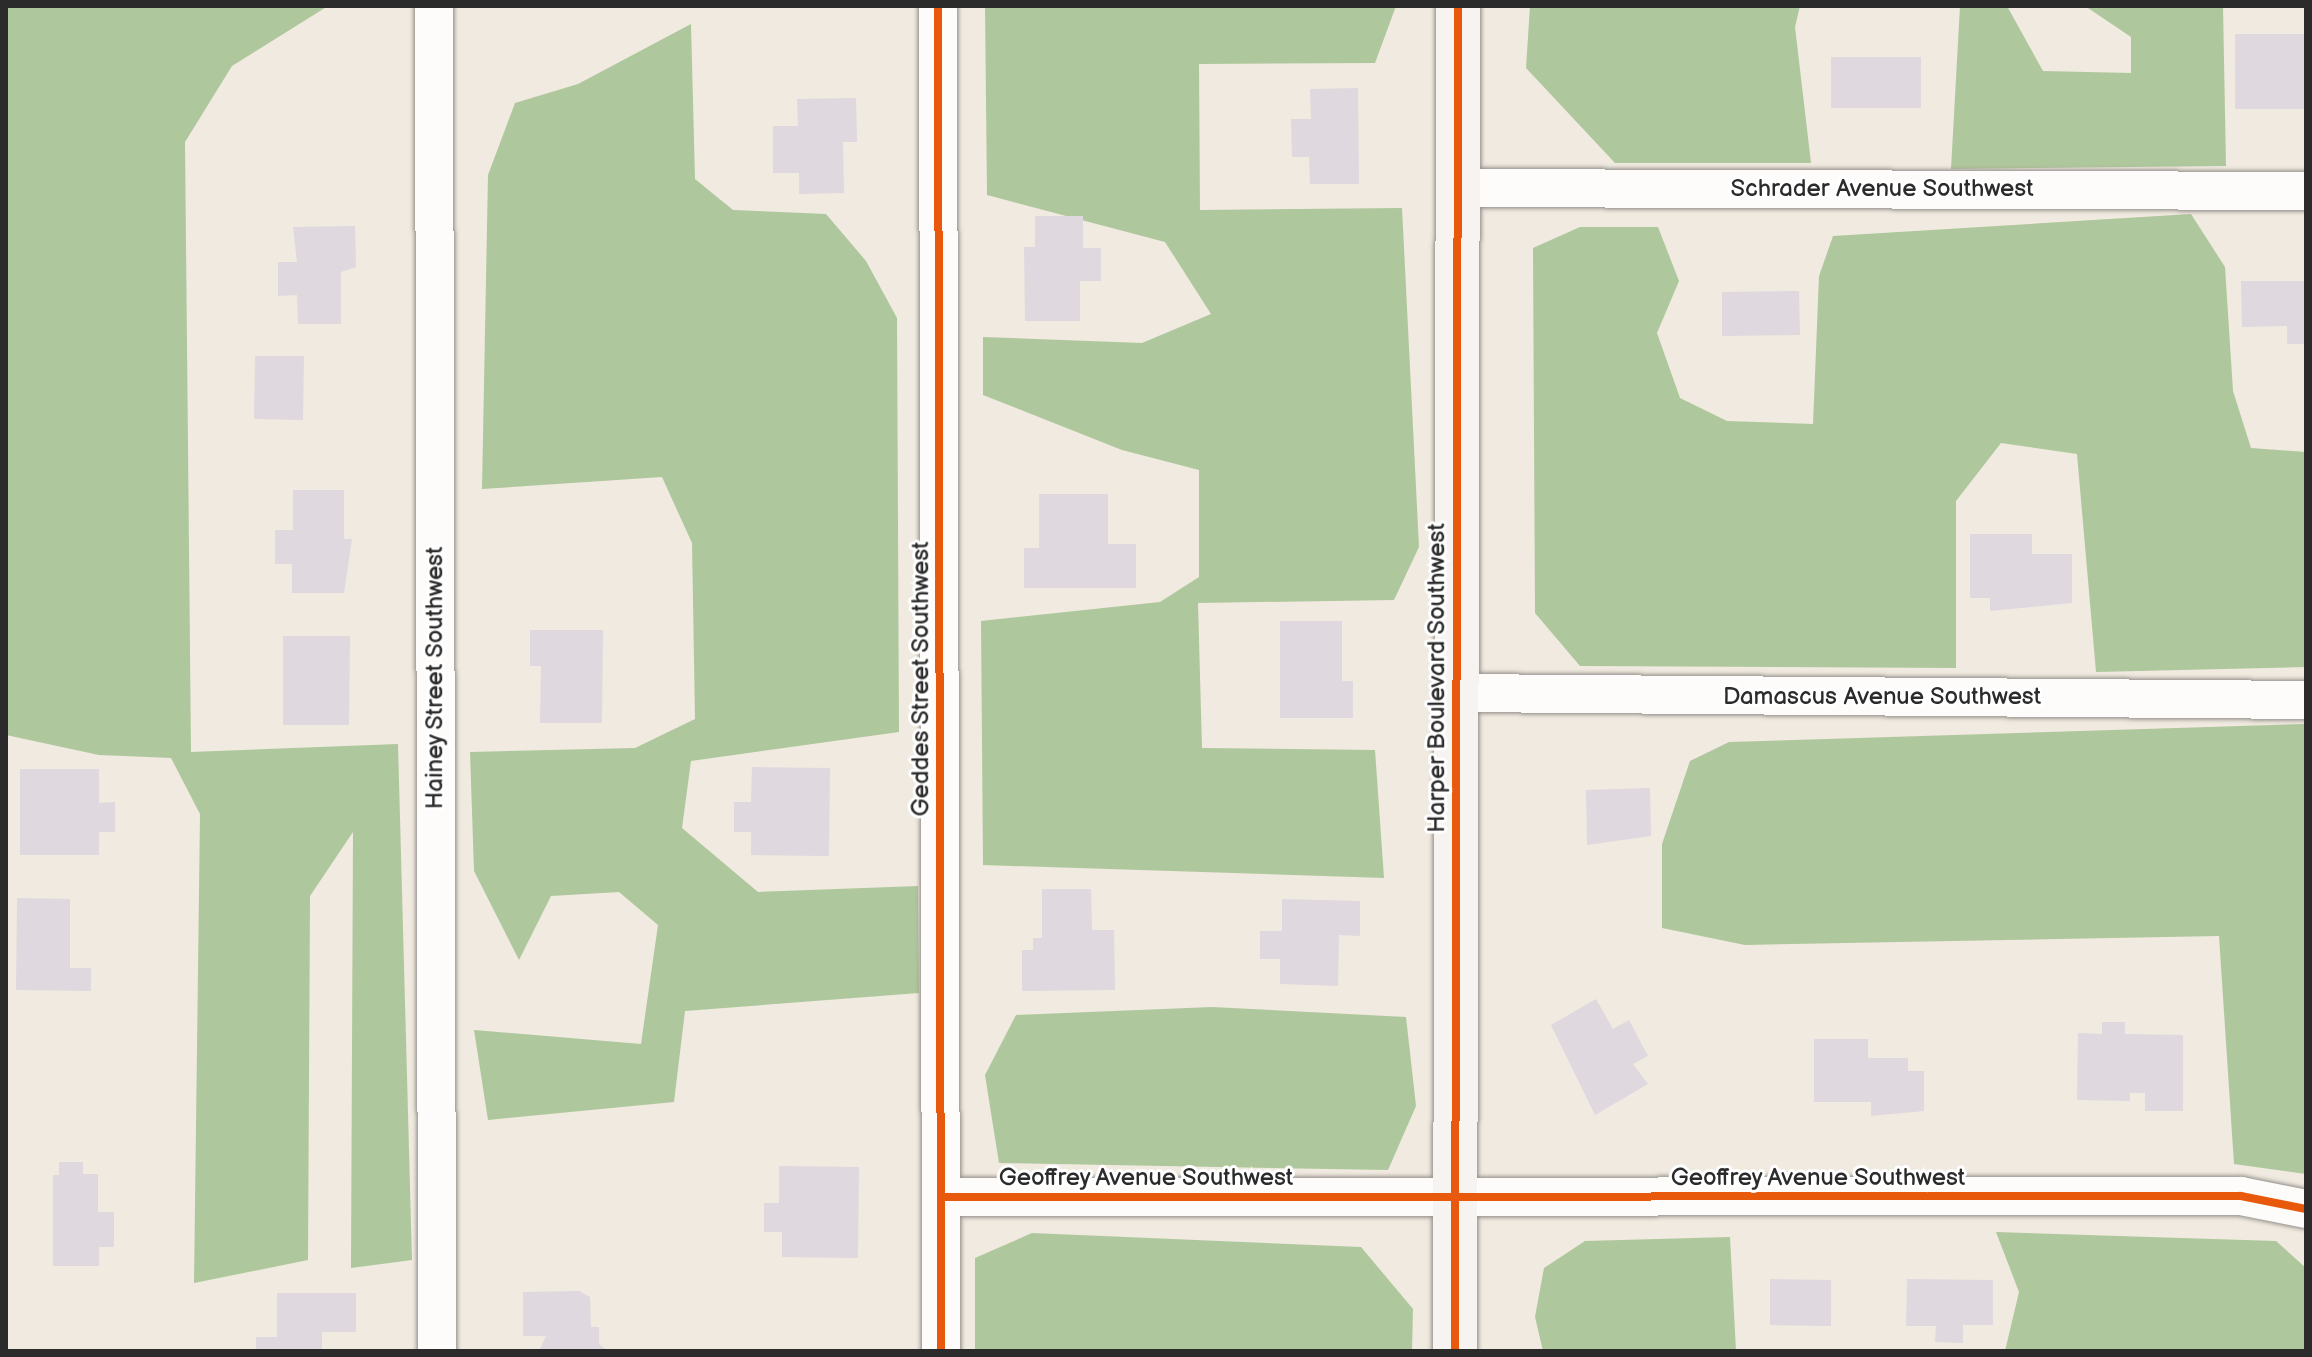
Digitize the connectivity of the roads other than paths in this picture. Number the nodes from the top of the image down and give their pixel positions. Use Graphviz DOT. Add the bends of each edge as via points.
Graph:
graph roads {
  1 [pos="434,6"];
  2 [pos="938,6"];
  3 [pos="1458,6"];
  4 [pos="1458,188"];
  5 [pos="2306,191"];
  6 [pos="1458,693"];
  7 [pos="2306,700"];
  8 [pos="944,1197"];
  9 [pos="1455,1201"];
  10 [pos="2306,1209"];
  11 [pos="437,1351"];
  12 [pos="941,1351"];
  13 [pos="1455,1351"];
  1 -- 11 [label="street, Hainey Street Southwest"];
  2 -- 8 [label="street, Geddes Street Southwest"];
  3 -- 4 [label="street, Harper Boulevard Southwest"];
  4 -- 5 [label="street, Schrader Avenue Southwest"];
  4 -- 6 [label="street, Harper Boulevard Southwest"];
  6 -- 7 [label="street, Damascus Avenue Southwest"];
  6 -- 9 [label="street, Harper Boulevard Southwest"];
  8 -- 9 [label="street, Geoffrey Avenue Southwest"];
  8 -- 12 [label="street, Geddes Street Southwest"];
  9 -- 10 [label="street, Geoffrey Avenue Southwest" via="2241,1196"];
  9 -- 13 [label="street, Harper Boulevard Southwest"];
}
